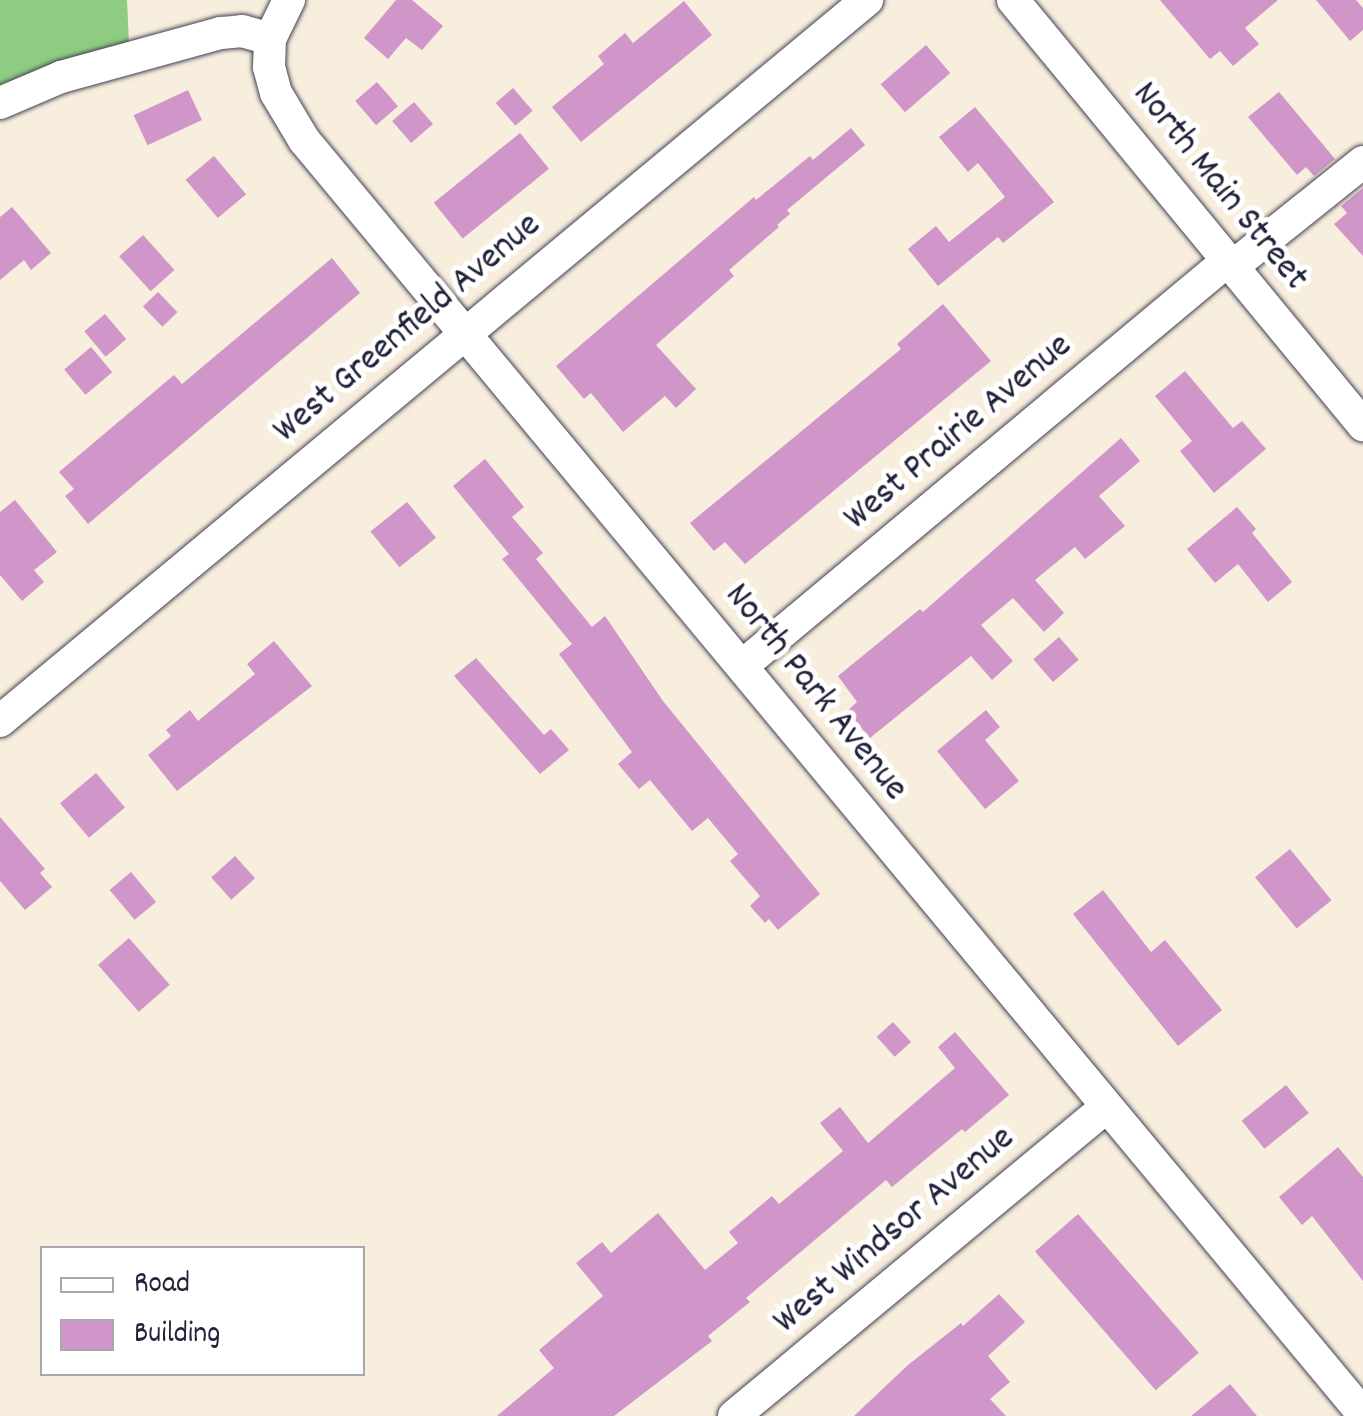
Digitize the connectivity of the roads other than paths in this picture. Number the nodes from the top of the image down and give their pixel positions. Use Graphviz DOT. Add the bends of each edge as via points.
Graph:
graph roads {
  1 [pos="289,0"];
  2 [pos="867,0"];
  3 [pos="1017,1"];
  4 [pos="270,39"];
  5 [pos="0,103"];
  6 [pos="1363,162"];
  7 [pos="1230,264"];
  8 [pos="464,334"];
  9 [pos="1352,389"];
  10 [pos="1363,425"];
  11 [pos="742,666"];
  12 [pos="0,721"];
  13 [pos="1106,1107"];
  14 [pos="1363,1414"];
  15 [pos="734,1416"];
  1 -- 4 [label="street"];
  2 -- 8 [label="street, West Greenfield Avenue"];
  3 -- 7 [label="street, North Main Street"];
  4 -- 5 [label="street" via="222,33 61,77"];
  4 -- 8 [label="street, North Park Avenue" via="269,67 288,116"];
  6 -- 7 [label="street, West Prairie Avenue"];
  7 -- 9 [label="street, North Main Street"];
  7 -- 11 [label="street, West Prairie Avenue"];
  8 -- 11 [label="street, North Park Avenue"];
  8 -- 12 [label="street, West Greenfield Avenue"];
  9 -- 10 [label="street, North Main Street"];
  11 -- 13 [label="street, North Park Avenue"];
  13 -- 14 [label="street, North Park Avenue"];
  13 -- 15 [label="street, West Windsor Avenue"];
}
